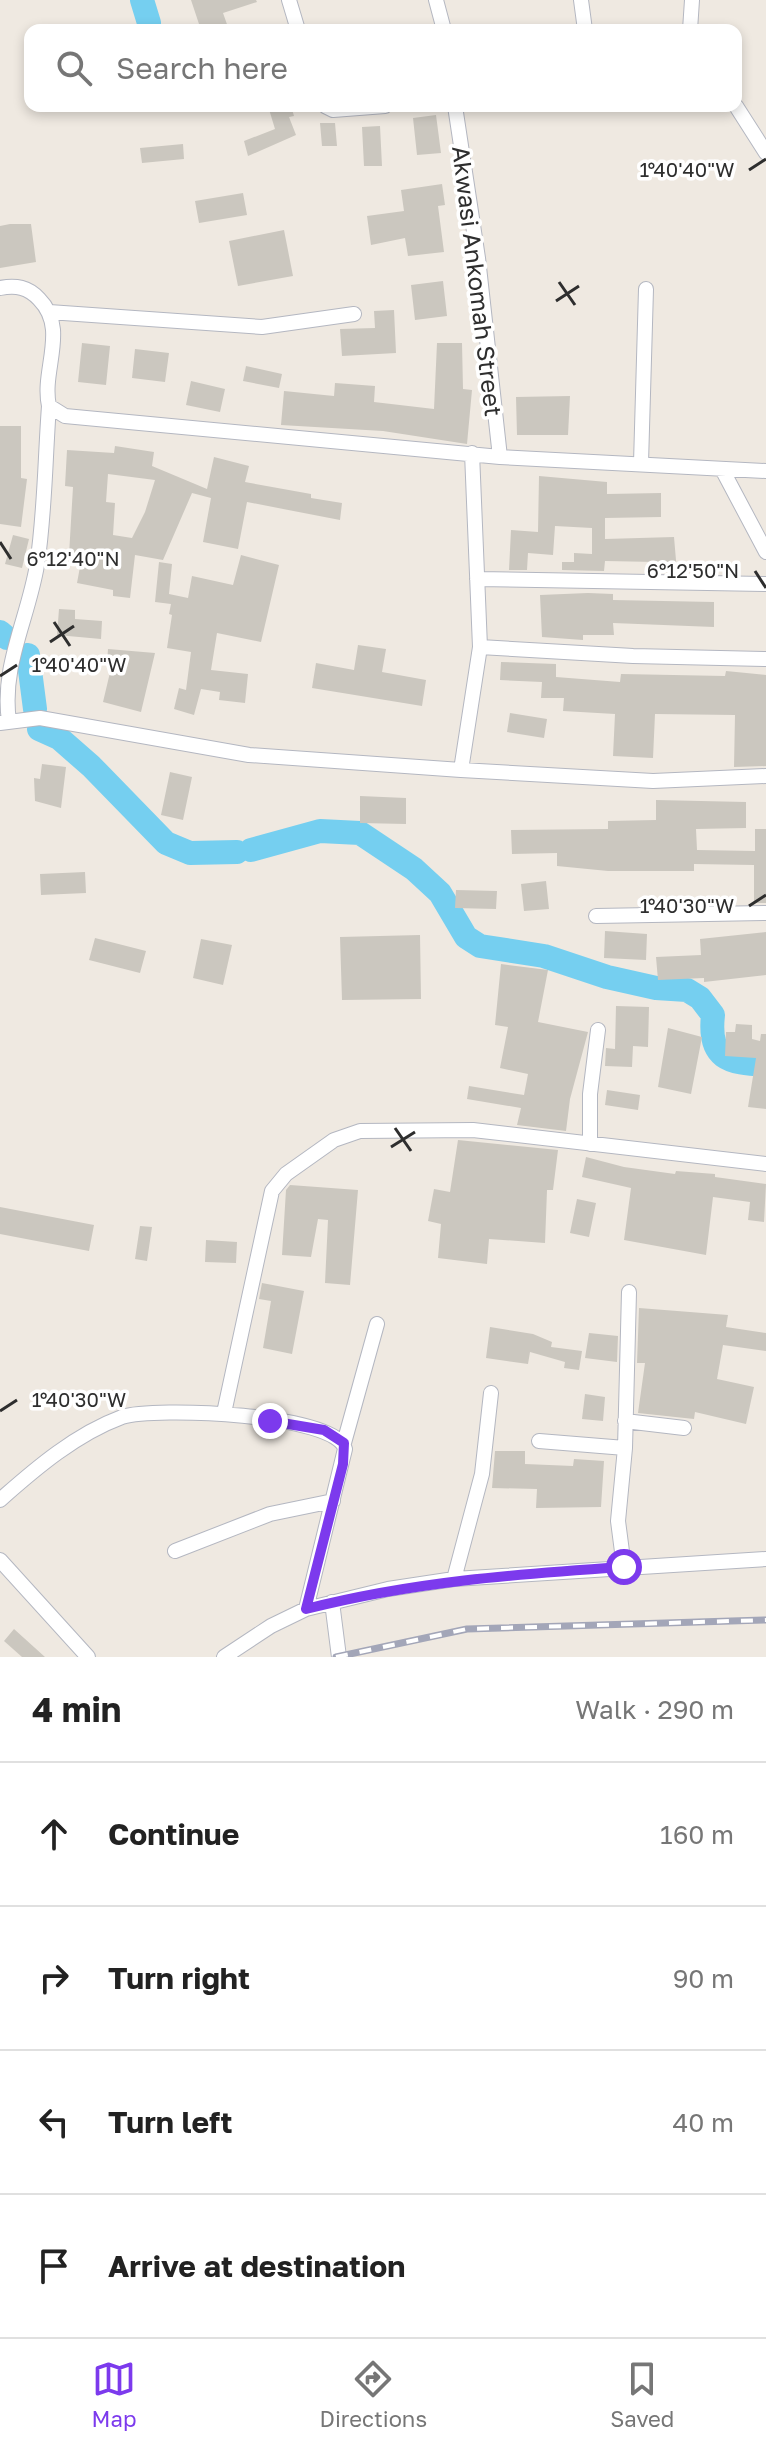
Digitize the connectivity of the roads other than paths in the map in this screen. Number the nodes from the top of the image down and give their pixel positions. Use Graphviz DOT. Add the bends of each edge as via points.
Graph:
graph roads {
  1 [pos="289,0"];
  2 [pos="436,0"];
  3 [pos="581,0"];
  4 [pos="692,0"];
  5 [pos="296,24"];
  6 [pos="442,24"];
  7 [pos="584,24"];
  8 [pos="690,24"];
  9 [pos="456,112"];
  10 [pos="740,112"];
  11 [pos="766,153"];
  12 [pos="0,288"];
  13 [pos="646,289"];
  14 [pos="49,312"];
  15 [pos="354,314"];
  16 [pos="49,406"];
  17 [pos="472,453"];
  18 [pos="500,457"];
  19 [pos="641,463"];
  20 [pos="723,471"];
  21 [pos="766,471"];
  22 [pos="766,552"];
  23 [pos="477,579"];
  24 [pos="766,584"];
  25 [pos="480,647"];
  26 [pos="766,659"];
  27 [pos="4,722"];
  28 [pos="461,770"];
  29 [pos="766,776"];
  30 [pos="766,913"];
  31 [pos="596,916"];
  32 [pos="598,1030"];
  33 [pos="590,1144"];
  34 [pos="766,1164"];
  35 [pos="629,1292"];
  36 [pos="377,1324"];
  37 [pos="491,1393"];
  38 [pos="224,1413"];
  39 [pos="625,1421"];
  40 [pos="684,1428"];
  41 [pos="539,1441"];
  42 [pos="344,1443"];
  43 [pos="625,1448"];
  44 [pos="0,1500"];
  45 [pos="333,1501"];
  46 [pos="175,1551"];
  47 [pos="766,1559"];
  48 [pos="0,1560"];
  49 [pos="624,1567"];
  50 [pos="454,1579"];
  51 [pos="332,1602"];
  52 [pos="306,1609"];
  53 [pos="88,1657"];
  54 [pos="224,1657"];
  55 [pos="339,1657"];
  1 -- 5 [label="street"];
  2 -- 6 [label="street"];
  3 -- 7 [label="street"];
  4 -- 8 [label="street"];
  9 -- 18 [label="street, Akwasi Ankomah Street"];
  10 -- 11 [label="street"];
  12 -- 14 [label="street" via="31,290"];
  13 -- 19 [label="street"];
  14 -- 15 [label="street" via="262,327"];
  14 -- 16 [label="street" via="54,322"];
  16 -- 17 [label="street" via="83,420"];
  16 -- 27 [label="street" via="37,564 7,670"];
  17 -- 18 [label="street"];
  17 -- 23 [label="street"];
  18 -- 19 [label="street"];
  19 -- 20 [label="street"];
  20 -- 21 [label="street"];
  20 -- 22 [label="street"];
  23 -- 24 [label="street"];
  23 -- 25 [label="street"];
  25 -- 26 [label="street"];
  25 -- 28 [label="street"];
  27 -- 28 [label="street" via="40,718 249,755"];
  28 -- 29 [label="street" via="653,781"];
  30 -- 31 [label="street"];
  32 -- 33 [label="street"];
  33 -- 34 [label="street"];
  33 -- 38 [label="street" via="473,1130 360,1131 334,1140 286,1174 272,1191"];
  35 -- 39 [label="street"];
  36 -- 42 [label="street"];
  37 -- 50 [label="street" via="482,1474"];
  38 -- 42 [label="street" via="324,1430"];
  38 -- 44 [label="street" via="153,1411 123,1417 73,1443"];
  39 -- 40 [label="street"];
  39 -- 43 [label="street"];
  41 -- 43 [label="street"];
  42 -- 45 [label="street"];
  43 -- 49 [label="street" via="618,1521"];
  45 -- 46 [label="street" via="270,1514"];
  45 -- 52 [label="street"];
  47 -- 49 [label="street"];
  48 -- 53 [label="street"];
  49 -- 50 [label="street"];
  50 -- 51 [label="street"];
  51 -- 52 [label="street"];
  51 -- 55 [label="street"];
  52 -- 54 [label="street"];
}
